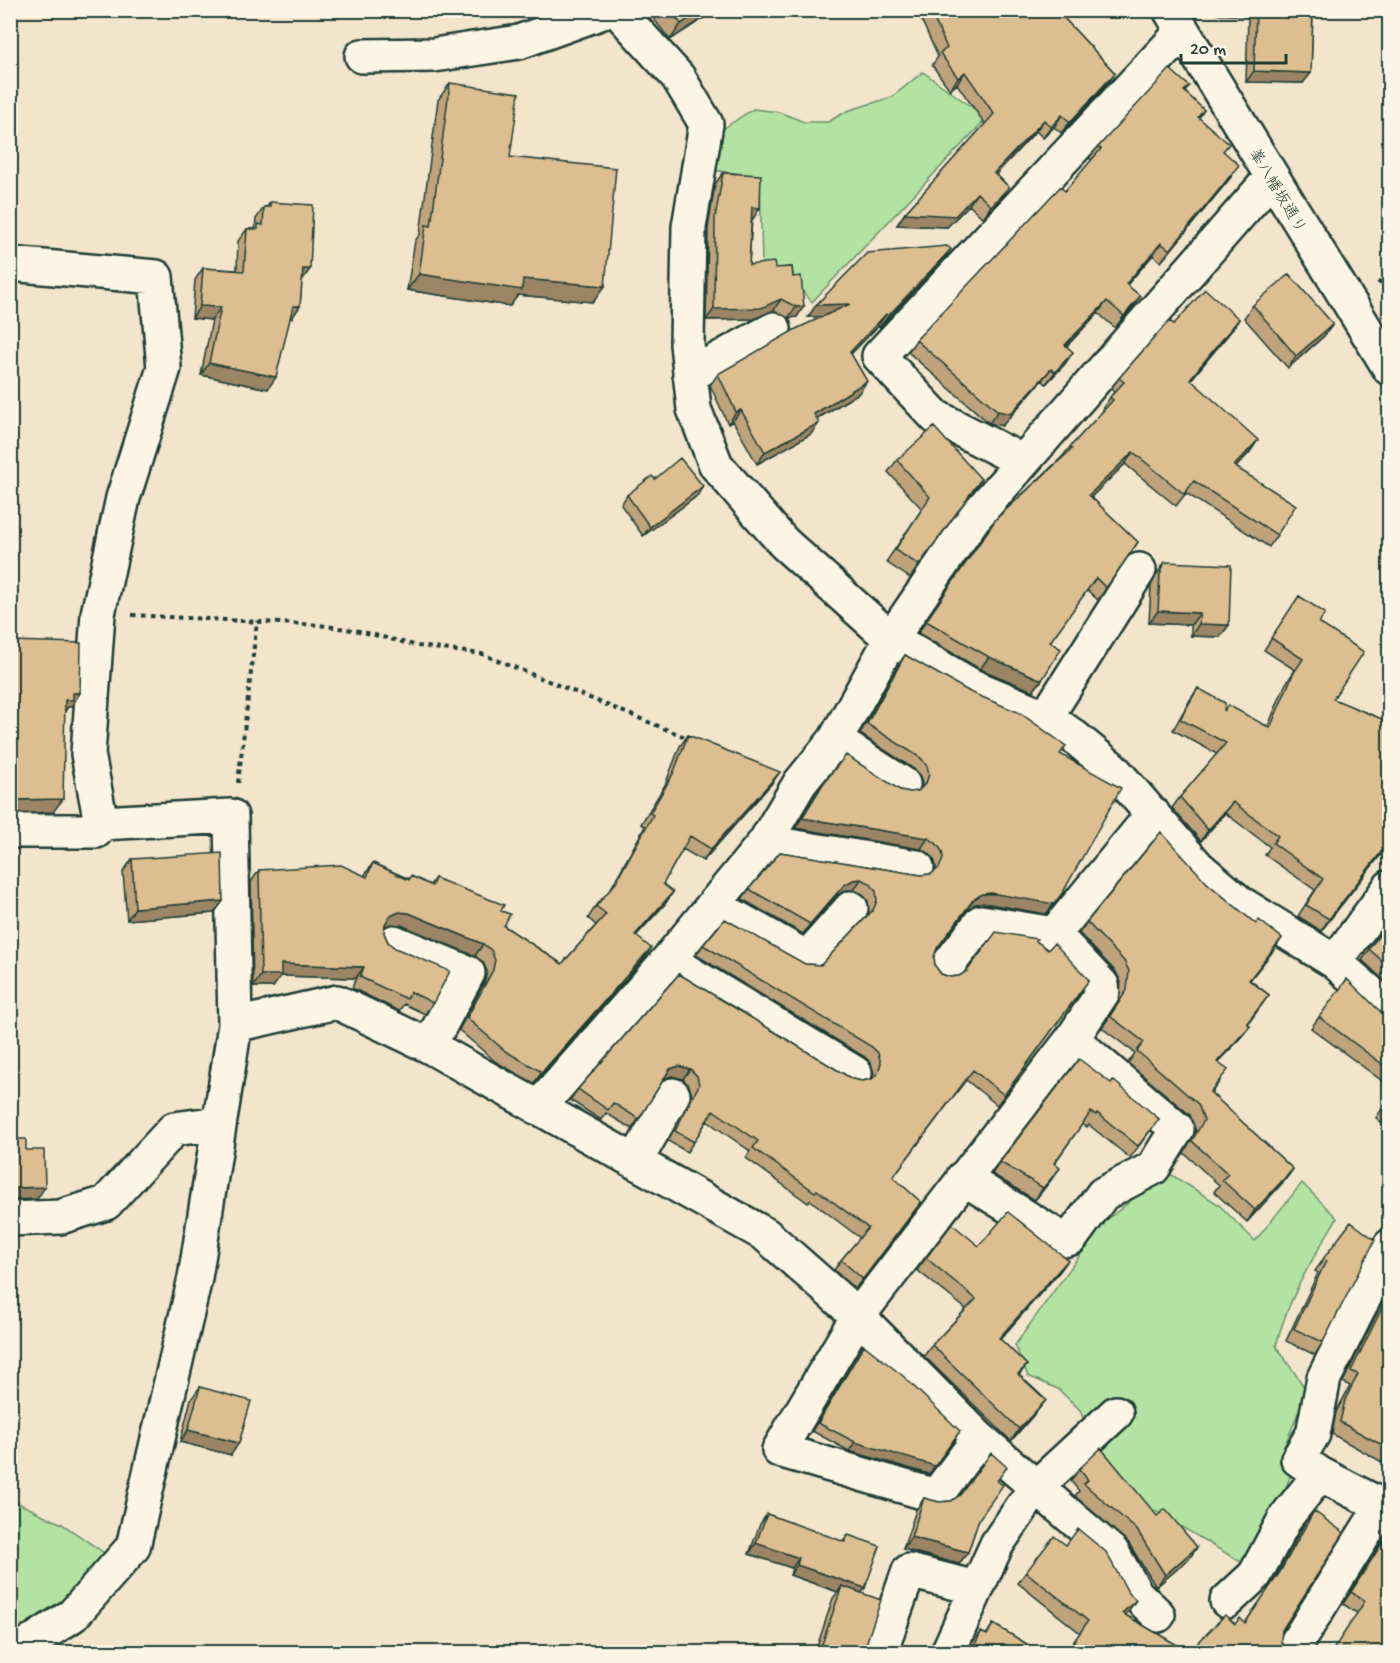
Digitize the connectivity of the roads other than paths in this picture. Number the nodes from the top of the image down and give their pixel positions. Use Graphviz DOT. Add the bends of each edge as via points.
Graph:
graph roads {
  1 [pos="609,10"];
  2 [pos="617,10"];
  3 [pos="1176,21"];
  4 [pos="362,56"];
  5 [pos="1271,178"];
  6 [pos="10,264"];
  7 [pos="774,329"];
  8 [pos="1389,369"];
  9 [pos="690,375"];
  10 [pos="1022,461"];
  11 [pos="1139,570"];
  12 [pos="891,639"];
  13 [pos="1046,717"];
  14 [pos="835,740"];
  15 [pos="903,784"];
  16 [pos="1153,814"];
  17 [pos="101,822"];
  18 [pos="10,831"];
  19 [pos="765,842"];
  20 [pos="917,867"];
  21 [pos="1389,887"];
  22 [pos="714,905"];
  23 [pos="851,908"];
  24 [pos="1053,934"];
  25 [pos="394,942"];
  26 [pos="668,960"];
  27 [pos="1335,962"];
  28 [pos="945,969"];
  29 [pos="1389,1015"];
  30 [pos="235,1025"];
  31 [pos="1072,1039"];
  32 [pos="429,1046"];
  33 [pos="855,1073"];
  34 [pos="673,1095"];
  35 [pos="538,1108"];
  36 [pos="219,1123"];
  37 [pos="635,1162"];
  38 [pos="963,1178"];
  39 [pos="10,1219"];
  40 [pos="1389,1246"];
  41 [pos="858,1316"];
  42 [pos="1116,1413"];
  43 [pos="980,1438"];
  44 [pos="1320,1474"];
  45 [pos="1036,1487"];
  46 [pos="1386,1508"];
  47 [pos="976,1588"];
  48 [pos="1227,1601"];
  49 [pos="1158,1615"];
  50 [pos="880,1652"];
  51 [pos="16,1653"];
  52 [pos="948,1653"];
  53 [pos="1291,1653"];
  1 -- 4 [label="street" via="519,42 434,55"];
  2 -- 9 [label="street" via="678,77 706,123 689,227"];
  3 -- 5 [label="street, 峯八幡坂通り"];
  3 -- 10 [label="street" via="879,356 936,417"];
  5 -- 8 [label="street, 峯八幡坂通り"];
  5 -- 10 [label="street"];
  6 -- 17 [label="street" via="156,277 164,368 123,498 98,614 88,754"];
  7 -- 9 [label="street"];
  9 -- 12 [label="street" via="694,409 716,465 784,543"];
  10 -- 12 [label="street" via="973,519"];
  11 -- 13 [label="street"];
  12 -- 13 [label="street" via="972,686"];
  12 -- 14 [label="street"];
  13 -- 16 [label="street" via="1113,770"];
  14 -- 15 [label="street"];
  14 -- 19 [label="street" via="800,783"];
  16 -- 24 [label="street"];
  16 -- 27 [label="street" via="1198,867 1240,903"];
  17 -- 18 [label="street" via="96,831"];
  17 -- 30 [label="street" via="231,816"];
  19 -- 20 [label="street"];
  19 -- 22 [label="street"];
  21 -- 27 [label="street"];
  22 -- 23 [label="street" via="807,958"];
  22 -- 26 [label="street"];
  24 -- 28 [label="street" via="981,922"];
  24 -- 31 [label="street" via="1102,985 1103,992"];
  25 -- 32 [label="street" via="468,973"];
  26 -- 33 [label="street"];
  26 -- 35 [label="street"];
  27 -- 29 [label="street" via="1375,997"];
  30 -- 32 [label="street" via="337,1002"];
  30 -- 36 [label="street"];
  31 -- 38 [label="street"];
  31 -- 38 [label="street" via="1177,1129 1153,1168 1103,1194 1071,1238 1063,1240"];
  32 -- 35 [label="street"];
  34 -- 37 [label="street"];
  35 -- 37 [label="street"];
  36 -- 39 [label="street" via="174,1129 106,1203 60,1217"];
  36 -- 51 [label="street" via="195,1278 133,1547 73,1615"];
  37 -- 41 [label="street" via="766,1235"];
  38 -- 41 [label="street"];
  40 -- 44 [label="street" via="1324,1378 1313,1434 1298,1459"];
  41 -- 43 [label="street"];
  41 -- 43 [label="street" via="779,1450 936,1496"];
  42 -- 45 [label="street"];
  43 -- 45 [label="street"];
  44 -- 46 [label="street"];
  44 -- 48 [label="street" via="1286,1517 1255,1575"];
  45 -- 47 [label="street" via="997,1544"];
  45 -- 49 [label="street" via="1112,1552 1136,1594"];
  46 -- 53 [label="street"];
  47 -- 50 [label="street" via="909,1570"];
  47 -- 52 [label="street"];
}
